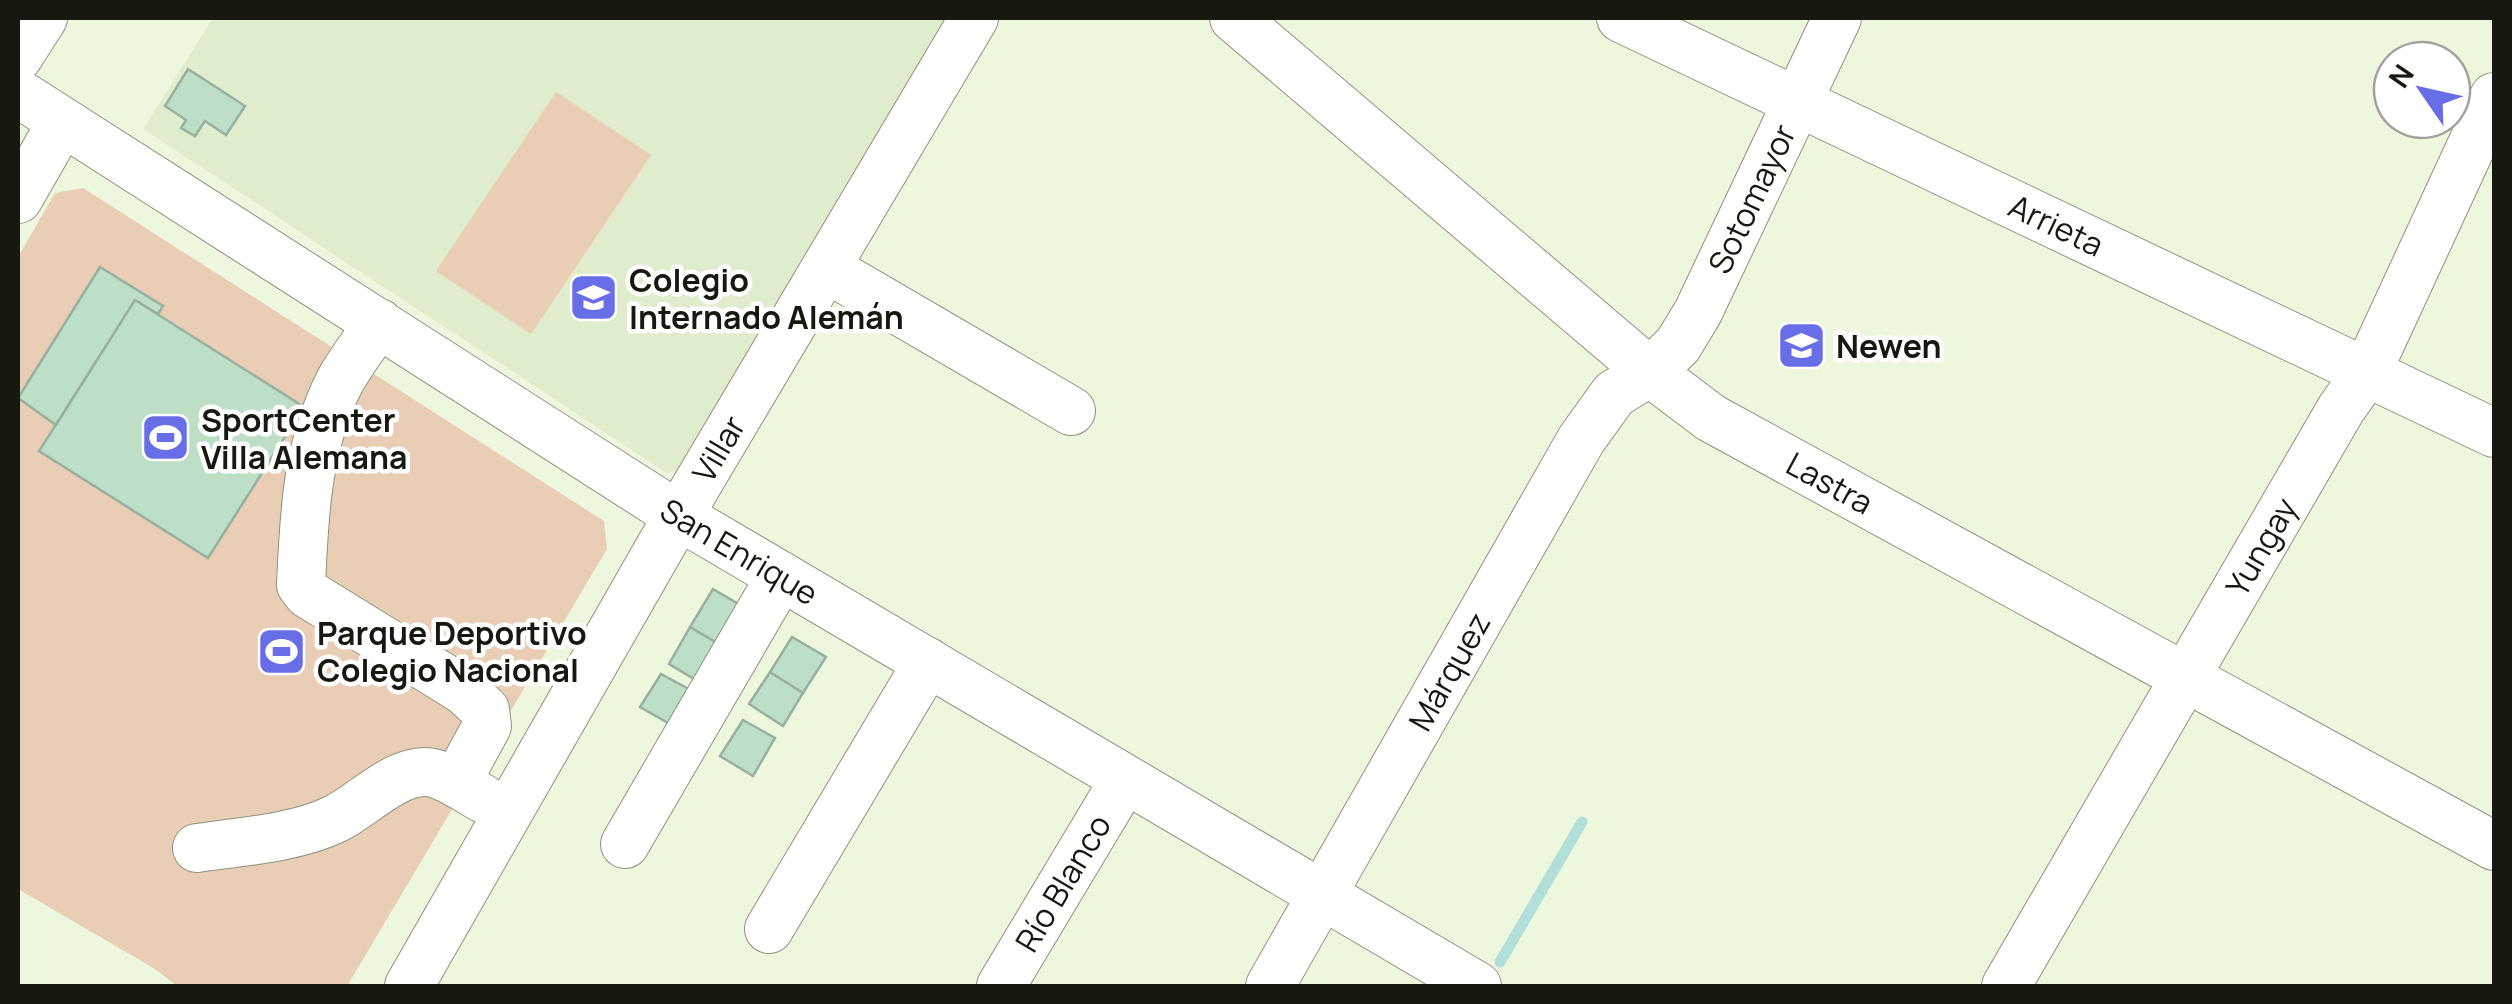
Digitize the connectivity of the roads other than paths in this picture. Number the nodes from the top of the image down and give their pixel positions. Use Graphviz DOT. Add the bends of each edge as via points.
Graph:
graph roads {
  1 [pos="43,18"];
  2 [pos="974,18"];
  3 [pos="1234,18"];
  4 [pos="1621,18"];
  5 [pos="1838,18"];
  6 [pos="18,57"];
  7 [pos="18,93"];
  8 [pos="2494,97"];
  9 [pos="1798,101"];
  10 [pos="62,122"];
  11 [pos="18,198"];
  12 [pos="826,268"];
  13 [pos="379,323"];
  14 [pos="1650,372"];
  15 [pos="2367,372"];
  16 [pos="1071,411"];
  17 [pos="2494,433"];
  18 [pos="678,516"];
  19 [pos="782,576"];
  20 [pos="928,662"];
  21 [pos="2184,676"];
  22 [pos="1125,779"];
  23 [pos="456,783"];
  24 [pos="508,813"];
  25 [pos="625,844"];
  26 [pos="2494,846"];
  27 [pos="197,848"];
  28 [pos="1323,893"];
  29 [pos="769,930"];
  30 [pos="409,986"];
  31 [pos="1001,986"];
  32 [pos="1270,986"];
  33 [pos="1477,986"];
  34 [pos="2006,986"];
  1 -- 6 [label="street"];
  2 -- 12 [label="street, Villar"];
  3 -- 14 [label="street, Lastra"];
  4 -- 9 [label="street, Arrieta"];
  5 -- 9 [label="street, Sotomayor"];
  7 -- 10 [label="street, San Enrique"];
  8 -- 15 [label="street, Yungay"];
  9 -- 14 [label="street, Sotomayor" via="1698,312"];
  9 -- 15 [label="street, Arrieta"];
  10 -- 11 [label="street"];
  10 -- 13 [label="street, San Enrique"];
  12 -- 16 [label="street"];
  12 -- 18 [label="street, Villar"];
  13 -- 18 [label="street, San Enrique"];
  13 -- 23 [label="street" via="340,382 314,453 301,585 485,710 487,726"];
  14 -- 21 [label="street, Lastra" via="1711,418"];
  14 -- 28 [label="street, Márquez" via="1614,394 1581,440"];
  15 -- 17 [label="street, Arrieta"];
  15 -- 21 [label="street, Yungay"];
  18 -- 19 [label="street, San Enrique"];
  18 -- 24 [label="street, Villar"];
  19 -- 20 [label="street, San Enrique"];
  19 -- 25 [label="street"];
  20 -- 22 [label="street, San Enrique"];
  20 -- 29 [label="street"];
  21 -- 26 [label="street, Lastra"];
  21 -- 34 [label="street, Yungay"];
  22 -- 28 [label="street, San Enrique"];
  22 -- 31 [label="street, Río Blanco"];
  23 -- 24 [label="street"];
  23 -- 27 [label="street" via="426,772 400,779 332,821"];
  24 -- 30 [label="street, Villar"];
  28 -- 32 [label="street, Márquez"];
  28 -- 33 [label="street, San Enrique"];
}
